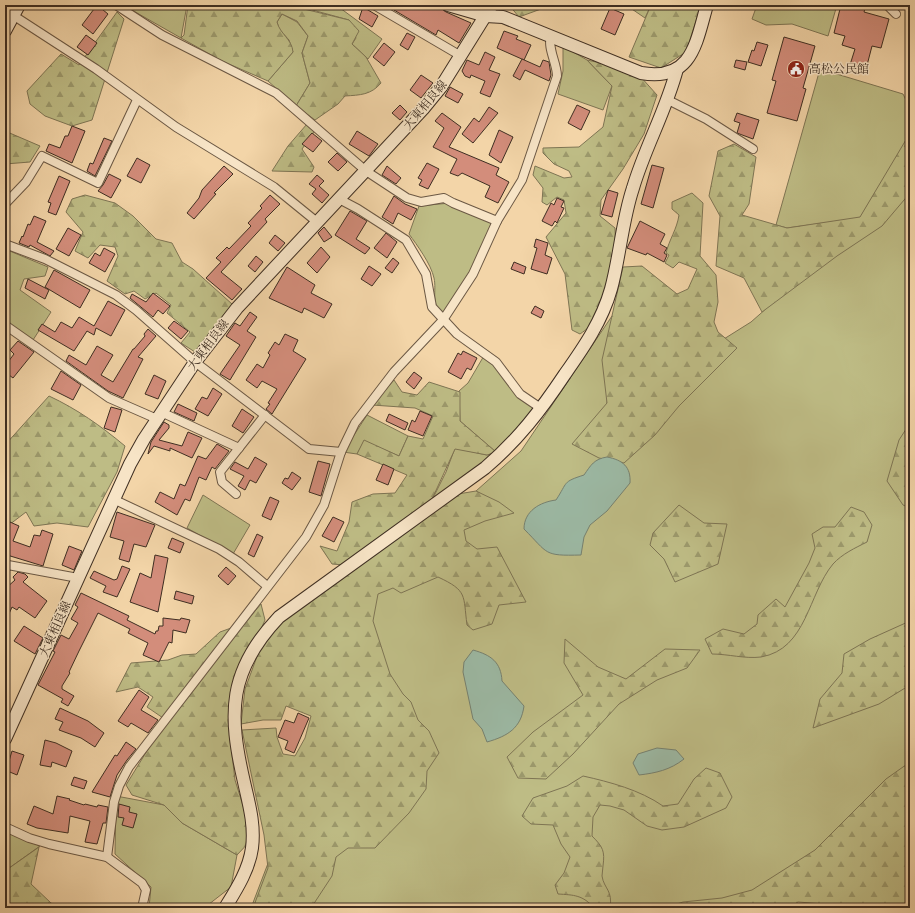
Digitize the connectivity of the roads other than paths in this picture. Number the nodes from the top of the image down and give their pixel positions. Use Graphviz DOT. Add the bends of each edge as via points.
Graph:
graph roads {
  1 [pos="116,5"];
  2 [pos="374,5"];
  3 [pos="448,5"];
  4 [pos="492,5"];
  5 [pos="707,5"];
  6 [pos="887,5"];
  7 [pos="12,10"];
  8 [pos="896,14"];
  9 [pos="486,16"];
  10 [pos="5,31"];
  11 [pos="551,36"];
  12 [pos="461,56"];
  13 [pos="677,69"];
  14 [pos="138,100"];
  15 [pos="668,100"];
  16 [pos="753,149"];
  17 [pos="366,171"];
  18 [pos="339,199"];
  19 [pos="5,204"];
  20 [pos="497,221"];
  21 [pos="317,222"];
  22 [pos="5,244"];
  23 [pos="443,320"];
  24 [pos="5,325"];
  25 [pos="195,362"];
  26 [pos="542,409"];
  27 [pos="159,415"];
  28 [pos="265,415"];
  29 [pos="239,448"];
  30 [pos="341,452"];
  31 [pos="236,494"];
  32 [pos="113,499"];
  33 [pos="5,570"];
  34 [pos="78,578"];
  35 [pos="267,586"];
  36 [pos="5,739"];
  37 [pos="5,827"];
  38 [pos="107,857"];
  39 [pos="142,908"];
  40 [pos="225,908"];
  1 -- 17 [label="street" via="162,36 276,93"];
  2 -- 12 [label="street"];
  3 -- 9 [label="street"];
  4 -- 9 [label="street, 大東相良線"];
  5 -- 13 [label="street" via="695,47 688,61"];
  6 -- 8 [label="street"];
  7 -- 10 [label="street"];
  7 -- 14 [label="street"];
  9 -- 11 [label="street" via="503,17"];
  9 -- 12 [label="street, 大東相良線"];
  11 -- 13 [label="street" via="641,73 654,75"];
  11 -- 20 [label="street" via="549,42 557,66 557,76 522,180"];
  12 -- 17 [label="street, 大東相良線" via="441,87"];
  13 -- 15 [label="street"];
  14 -- 19 [label="street" via="98,183 42,156 26,182"];
  14 -- 21 [label="street" via="205,146 274,187"];
  15 -- 16 [label="street" via="706,119"];
  15 -- 26 [label="street" via="640,164 631,193 611,288 603,312 594,331"];
  17 -- 18 [label="street, 大東相良線"];
  17 -- 20 [label="street" via="407,198 422,202 444,198"];
  18 -- 21 [label="street, 大東相良線"];
  18 -- 23 [label="street" via="406,240 426,274 432,308"];
  20 -- 23 [label="street" via="474,274"];
  21 -- 25 [label="street, 大東相良線" via="236,308"];
  22 -- 25 [label="street" via="45,259 116,295"];
  23 -- 26 [label="street" via="496,362 520,394"];
  23 -- 30 [label="street" via="369,403 355,423"];
  24 -- 27 [label="street" via="109,398"];
  25 -- 27 [label="street, 大東相良線"];
  25 -- 28 [label="street"];
  26 -- 40 [label="street" via="504,452 485,468 279,617 261,636 250,653 237,688 234,723 235,740 253,827 252,848 248,866"];
  27 -- 29 [label="street"];
  27 -- 32 [label="street, 大東相良線"];
  28 -- 29 [label="street"];
  28 -- 30 [label="street" via="309,449"];
  29 -- 31 [label="street" via="220,472 222,482"];
  30 -- 35 [label="street" via="324,505 316,521"];
  32 -- 34 [label="street, 大東相良線"];
  32 -- 35 [label="street" via="219,549"];
  33 -- 34 [label="street" via="8,565"];
  34 -- 36 [label="street, 大東相良線"];
  35 -- 38 [label="street" via="118,786"];
  37 -- 38 [label="street" via="36,840"];
  38 -- 39 [label="street" via="142,883 146,890"];
}
